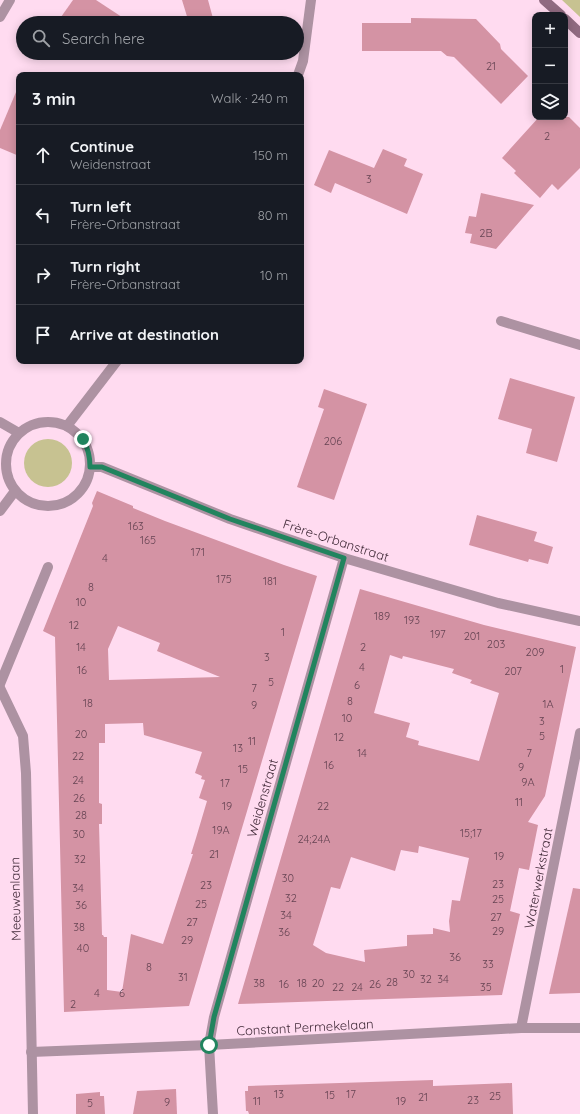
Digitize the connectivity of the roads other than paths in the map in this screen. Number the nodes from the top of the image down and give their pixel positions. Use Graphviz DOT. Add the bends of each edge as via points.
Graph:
graph roads {
  1 [pos="10,0"];
  2 [pos="311,0"];
  3 [pos="544,0"];
  4 [pos="558,12"];
  5 [pos="0,17"];
  6 [pos="568,22"];
  7 [pos="580,33"];
  8 [pos="304,53"];
  9 [pos="303,60"];
  10 [pos="299,72"];
  11 [pos="501,321"];
  12 [pos="580,345"];
  13 [pos="115,364"];
  14 [pos="0,422"];
  15 [pos="67,426"];
  16 [pos="19,432"];
  17 [pos="90,467"];
  18 [pos="15,491"];
  19 [pos="0,511"];
  20 [pos="344,558"];
  21 [pos="48,567"];
  22 [pos="580,621"];
  23 [pos="0,684"];
  24 [pos="0,688"];
  25 [pos="580,732"];
  26 [pos="521,1028"];
  27 [pos="580,1028"];
  28 [pos="209,1045"];
  29 [pos="31,1052"];
  30 [pos="33,1114"];
  31 [pos="213,1114"];
  1 -- 5 [label="street"];
  2 -- 8 [label="street"];
  3 -- 4 [label="main road"];
  6 -- 7 [label="main road"];
  9 -- 10 [label="street"];
  11 -- 12 [label="street"];
  13 -- 15 [label="street"];
  14 -- 16 [label="street"];
  15 -- 16 [label="street" via="42,422 29,425"];
  15 -- 17 [label="street" via="83,439"];
  16 -- 18 [label="street" via="10,446 5,461 6,472"];
  17 -- 18 [label="street" via="83,487 74,497 63,503 37,505 25,500"];
  17 -- 20 [label="street, Frère-Orbanstraat" via="102,467 230,519"];
  18 -- 19 [label="street"];
  20 -- 22 [label="street, Frère-Orbanstraat" via="498,603"];
  20 -- 28 [label="street, Weidenstraat" via="216,1009"];
  21 -- 23 [label="street"];
  24 -- 29 [label="street, Meeuwenlaan" via="23,736 26,773"];
  25 -- 26 [label="street, Waterwerkstraat"];
  26 -- 27 [label="street, Constant Permekelaan"];
  26 -- 28 [label="street, Constant Permekelaan"];
  28 -- 29 [label="street, Constant Permekelaan"];
  28 -- 31 [label="street, Weidenstraat"];
  29 -- 30 [label="street, Meeuwenlaan"];
}
